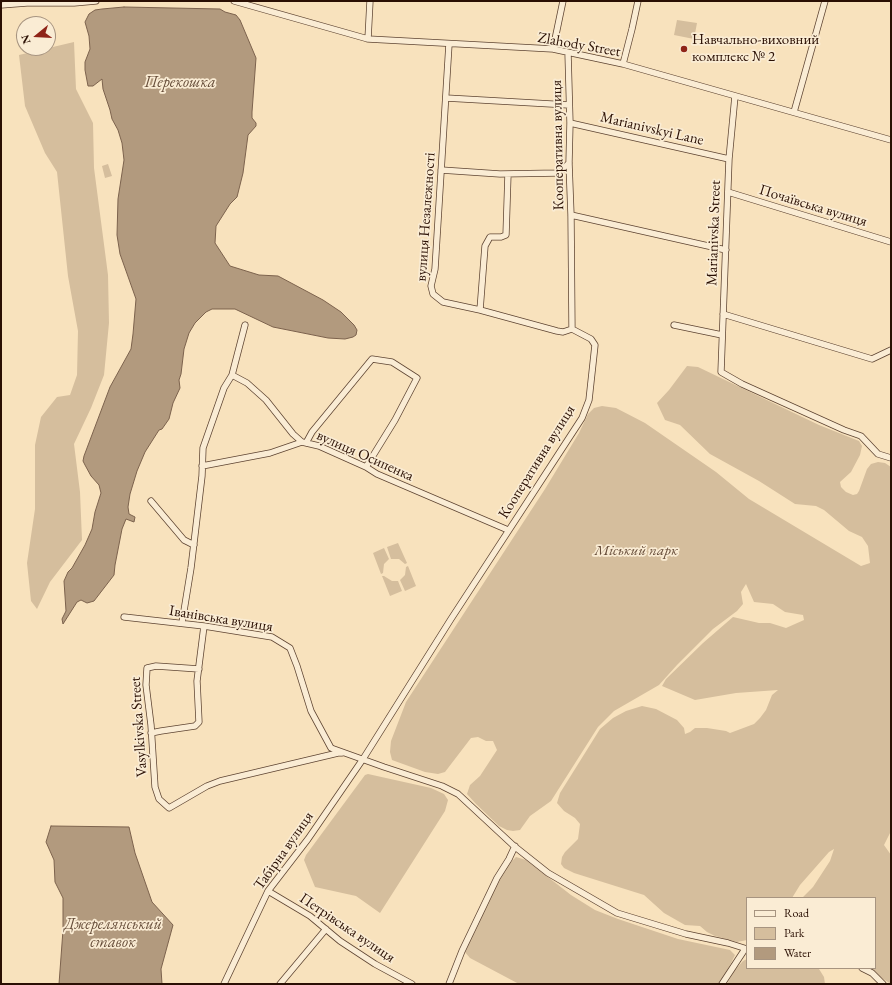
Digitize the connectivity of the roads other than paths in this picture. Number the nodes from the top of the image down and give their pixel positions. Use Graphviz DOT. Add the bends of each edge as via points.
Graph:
graph roads {
  1 [pos="96,1"];
  2 [pos="234,1"];
  3 [pos="370,1"];
  4 [pos="563,1"];
  5 [pos="638,1"];
  6 [pos="825,1"];
  7 [pos="27,2"];
  8 [pos="1,5"];
  9 [pos="368,39"];
  10 [pos="449,44"];
  11 [pos="553,50"];
  12 [pos="568,53"];
  13 [pos="623,64"];
  14 [pos="735,96"];
  15 [pos="446,98"];
  16 [pos="569,105"];
  17 [pos="794,112"];
  18 [pos="570,123"];
  19 [pos="891,140"];
  20 [pos="729,159"];
  21 [pos="569,163"];
  22 [pos="441,170"];
  23 [pos="508,174"];
  24 [pos="728,192"];
  25 [pos="571,215"];
  26 [pos="891,242"];
  27 [pos="726,250"];
  28 [pos="480,310"];
  29 [pos="723,314"];
  30 [pos="244,325"];
  31 [pos="674,325"];
  32 [pos="572,329"];
  33 [pos="722,336"];
  34 [pos="891,350"];
  35 [pos="232,376"];
  36 [pos="304,443"];
  37 [pos="891,458"];
  38 [pos="202,466"];
  39 [pos="366,467"];
  40 [pos="151,501"];
  41 [pos="508,530"];
  42 [pos="194,545"];
  43 [pos="124,617"];
  44 [pos="182,623"];
  45 [pos="204,626"];
  46 [pos="199,669"];
  47 [pos="151,733"];
  48 [pos="350,754"];
  49 [pos="363,759"];
  50 [pos="515,846"];
  51 [pos="268,891"];
  52 [pos="326,929"];
  53 [pos="746,949"];
  54 [pos="864,969"];
  55 [pos="224,984"];
  56 [pos="280,984"];
  57 [pos="412,984"];
  58 [pos="449,984"];
  59 [pos="722,984"];
  60 [pos="883,984"];
  1 -- 7 [label="street"];
  2 -- 9 [label="street, Zlahody Street"];
  3 -- 9 [label="street"];
  4 -- 11 [label="street"];
  5 -- 13 [label="street"];
  6 -- 17 [label="street"];
  7 -- 8 [label="street"];
  9 -- 10 [label="street, Zlahody Street"];
  10 -- 11 [label="street, Zlahody Street"];
  10 -- 15 [label="street, вулиця Незалежності"];
  11 -- 12 [label="street, Zlahody Street"];
  12 -- 13 [label="street, Zlahody Street"];
  12 -- 16 [label="street, Кооперативна вулиця"];
  13 -- 14 [label="street, Zlahody Street"];
  14 -- 17 [label="street, Zlahody Street"];
  14 -- 20 [label="street, Marianivska Street"];
  15 -- 16 [label="street"];
  15 -- 22 [label="street, вулиця Незалежності"];
  16 -- 18 [label="street, Кооперативна вулиця"];
  17 -- 19 [label="street, Zlahody Street"];
  18 -- 20 [label="street, Marianivskyi Lane"];
  18 -- 21 [label="street, Кооперативна вулиця"];
  20 -- 24 [label="street, Marianivska Street"];
  21 -- 23 [label="street" via="559,173"];
  21 -- 25 [label="street, Кооперативна вулиця"];
  22 -- 23 [label="street"];
  22 -- 28 [label="street, вулиця Незалежності" via="435,269 431,286 433,294 443,302"];
  23 -- 28 [label="street" via="506,235 490,237 486,246"];
  24 -- 26 [label="street, Почаївська вулиця"];
  24 -- 27 [label="street, Marianivska Street"];
  25 -- 27 [label="street"];
  25 -- 32 [label="street, Кооперативна вулиця"];
  27 -- 29 [label="street, Marianivska Street"];
  28 -- 32 [label="street, вулиця Незалежності" via="557,331"];
  29 -- 33 [label="street, Marianivska Street"];
  29 -- 34 [label="street" via="872,359"];
  30 -- 35 [label="street"];
  31 -- 33 [label="street"];
  32 -- 41 [label="street, Кооперативна вулиця" via="591,339 595,345 589,400 582,418"];
  33 -- 37 [label="street, Marianivska Street" via="721,372 742,384 861,436 878,454"];
  35 -- 36 [label="street, вулиця Осипенка" via="247,383 266,400 293,434"];
  35 -- 38 [label="street" via="224,388 203,448"];
  36 -- 38 [label="street" via="270,453"];
  36 -- 39 [label="street, вулиця Осипенка" via="319,446"];
  36 -- 39 [label="street" via="372,359 392,362 417,378"];
  38 -- 42 [label="street"];
  39 -- 41 [label="street, вулиця Осипенка"];
  40 -- 42 [label="street" via="184,540"];
  41 -- 49 [label="street, Кооперативна вулиця"];
  42 -- 44 [label="street"];
  43 -- 44 [label="street, Іванівська вулиця"];
  44 -- 45 [label="street, Іванівська вулиця"];
  45 -- 46 [label="street"];
  45 -- 48 [label="street, Іванівська вулиця" via="272,637 290,648 311,711 331,748"];
  46 -- 47 [label="street" via="199,722 195,726"];
  46 -- 47 [label="street, Vasylkivska Street" via="156,666 147,668 146,685"];
  47 -- 48 [label="street, Vasylkivska Street" via="155,787 159,799 169,808 220,781 338,753"];
  48 -- 49 [label="street, Іванівська вулиця"];
  49 -- 50 [label="street, Іванівська вулиця" via="458,794"];
  49 -- 51 [label="street, Табірна вулиця" via="308,839"];
  50 -- 53 [label="street, Іванівська вулиця" via="548,873 617,913"];
  50 -- 58 [label="street" via="462,951"];
  51 -- 52 [label="street, Петрівська вулиця" via="310,916"];
  51 -- 55 [label="street, Табірна вулиця"];
  52 -- 56 [label="street"];
  52 -- 57 [label="street, Петрівська вулиця" via="375,964"];
  53 -- 59 [label="street"];
  54 -- 60 [label="street"];
}
